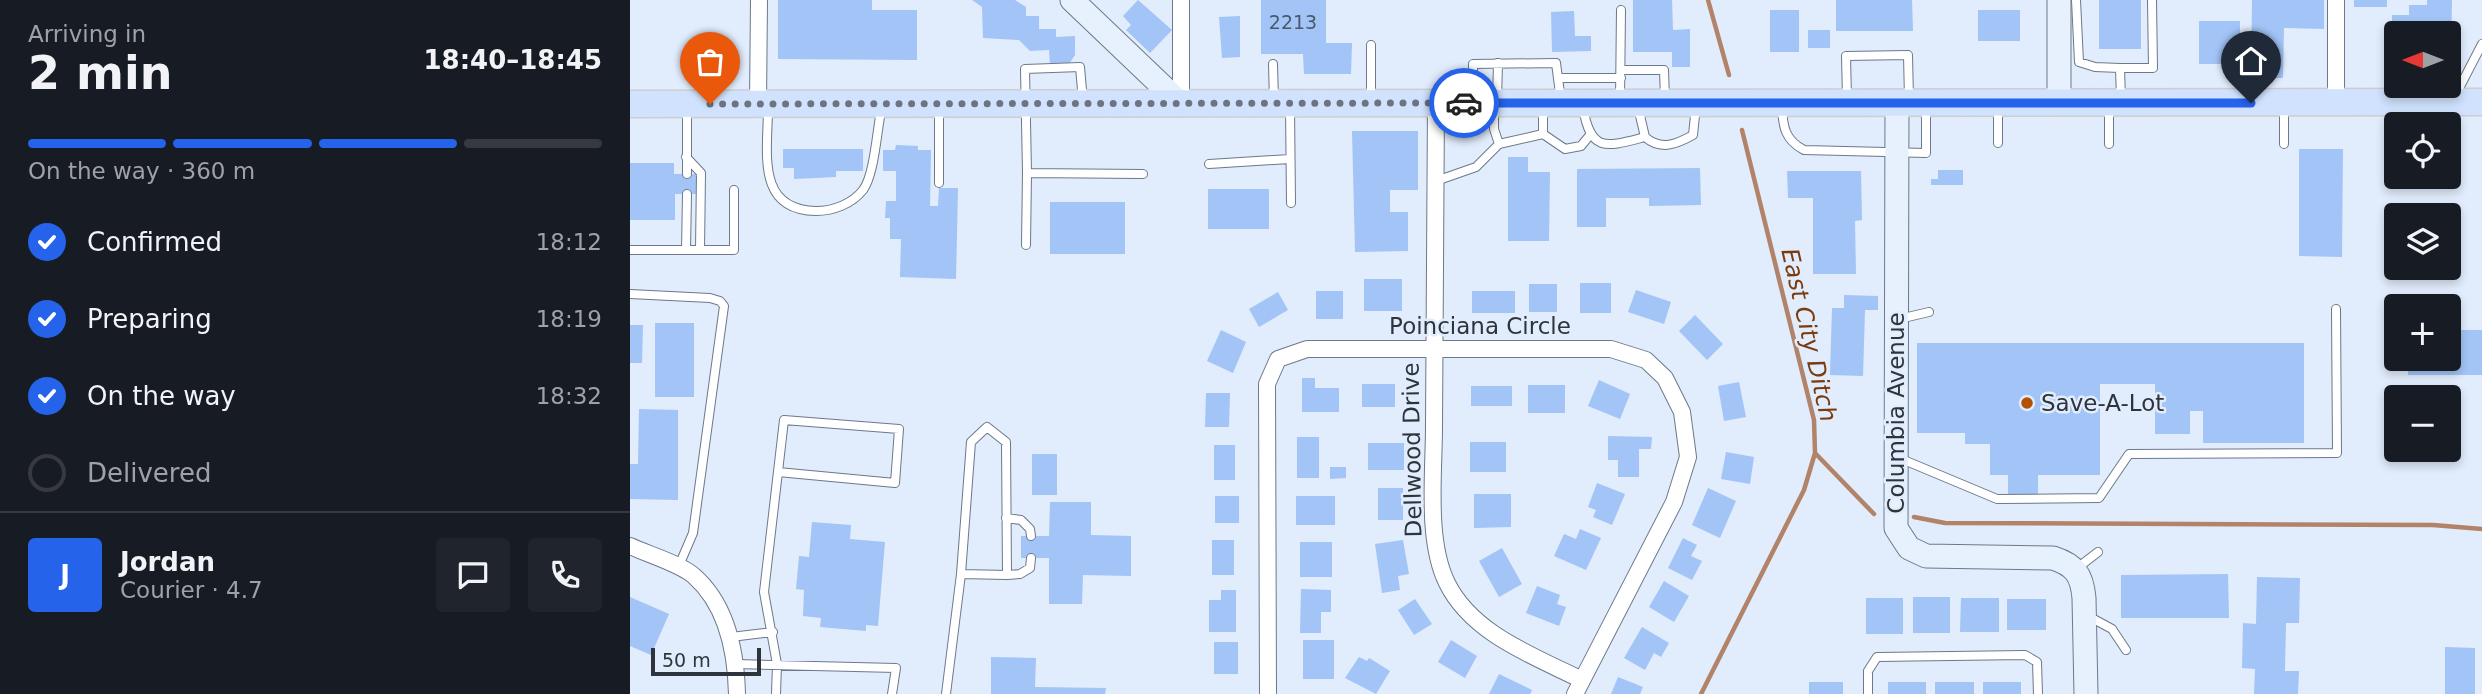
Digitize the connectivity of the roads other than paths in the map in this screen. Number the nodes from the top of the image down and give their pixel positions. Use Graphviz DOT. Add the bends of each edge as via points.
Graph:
graph roads {
  1 [pos="759,0"];
  2 [pos="1072,0"];
  3 [pos="1181,0"];
  4 [pos="2059,0"];
  5 [pos="2076,0"];
  6 [pos="2152,0"];
  7 [pos="2336,0"];
  8 [pos="1620,10"];
  9 [pos="2482,44"];
  10 [pos="1371,45"];
  11 [pos="2068,52"];
  12 [pos="1498,63"];
  13 [pos="1273,64"];
  14 [pos="2120,68"];
  15 [pos="1625,89"];
  16 [pos="1562,97"];
  17 [pos="1911,102"];
  18 [pos="1998,102"];
  19 [pos="2059,102"];
  20 [pos="2482,102"];
  21 [pos="1371,103"];
  22 [pos="1436,103"];
  23 [pos="1488,103"];
  24 [pos="1665,103"];
  25 [pos="1696,103"];
  26 [pos="1782,103"];
  27 [pos="1847,103"];
  28 [pos="2115,103"];
  29 [pos="2284,103"];
  30 [pos="2336,103"];
  31 [pos="2452,103"];
  32 [pos="630,104"];
  33 [pos="687,104"];
  34 [pos="763,104"];
  35 [pos="883,104"];
  36 [pos="939,104"];
  37 [pos="1027,104"];
  38 [pos="1083,104"];
  39 [pos="1181,104"];
  40 [pos="1282,104"];
  41 [pos="1543,134"];
  42 [pos="1590,135"];
  43 [pos="1645,137"];
  44 [pos="1998,143"];
  45 [pos="1499,144"];
  46 [pos="2109,144"];
  47 [pos="2284,144"];
  48 [pos="1897,153"];
  49 [pos="1290,159"];
  50 [pos="1209,164"];
  51 [pos="1027,173"];
  52 [pos="1143,174"];
  53 [pos="1436,181"];
  54 [pos="939,183"];
  55 [pos="734,190"];
  56 [pos="686,196"];
  57 [pos="1291,203"];
  58 [pos="1026,245"];
  59 [pos="630,250"];
  60 [pos="686,250"];
  61 [pos="700,250"];
  62 [pos="630,294"];
  63 [pos="2336,309"];
  64 [pos="1929,312"];
  65 [pos="1896,320"];
  66 [pos="1434,349"];
  67 [pos="1895,456"];
  68 [pos="778,472"];
  69 [pos="1006,518"];
  70 [pos="1031,536"];
  71 [pos="630,547"];
  72 [pos="2098,552"];
  73 [pos="1031,558"];
  74 [pos="678,568"];
  75 [pos="2076,569"];
  76 [pos="961,574"];
  77 [pos="1007,575"];
  78 [pos="2085,615"];
  79 [pos="773,632"];
  80 [pos="731,637"];
  81 [pos="2126,650"];
  82 [pos="736,664"];
  83 [pos="777,664"];
  84 [pos="1578,687"];
  85 [pos="737,694"];
  86 [pos="776,694"];
  87 [pos="892,694"];
  88 [pos="946,694"];
  89 [pos="1268,694"];
  90 [pos="1868,694"];
  91 [pos="2038,694"];
  92 [pos="2086,694"];
  1 -- 34 [label="street"];
  2 -- 39 [label="street"];
  3 -- 39 [label="street"];
  4 -- 11 [label="street"];
  5 -- 11 [label="lane"];
  6 -- 14 [label="lane" via="2153,68"];
  7 -- 30 [label="street"];
  8 -- 15 [label="lane"];
  9 -- 31 [label="lane"];
  10 -- 21 [label="lane"];
  11 -- 14 [label="lane" via="2085,65"];
  11 -- 19 [label="street"];
  12 -- 16 [label="lane" via="1556,62"];
  12 -- 23 [label="lane"];
  12 -- 23 [label="lane" via="1473,64"];
  13 -- 40 [label="lane"];
  14 -- 28 [label="lane"];
  15 -- 16 [label="main road"];
  15 -- 24 [label="main road"];
  15 -- 24 [label="lane" via="1664,70"];
  15 -- 43 [label="lane"];
  16 -- 23 [label="main road"];
  16 -- 41 [label="lane"];
  16 -- 42 [label="lane"];
  17 -- 18 [label="main road"];
  17 -- 27 [label="main road"];
  17 -- 27 [label="lane" via="1908,55 1846,57"];
  17 -- 48 [label="street, Columbia Avenue"];
  18 -- 19 [label="main road"];
  18 -- 44 [label="lane"];
  19 -- 28 [label="main road"];
  20 -- 31 [label="main road"];
  21 -- 22 [label="main road"];
  21 -- 40 [label="main road"];
  22 -- 23 [label="main road"];
  22 -- 53 [label="street, Dellwood Drive"];
  23 -- 45 [label="lane"];
  24 -- 25 [label="main road"];
  25 -- 26 [label="main road"];
  25 -- 43 [label="lane" via="1693,135 1676,145 1658,145"];
  26 -- 27 [label="main road"];
  26 -- 48 [label="lane" via="1784,130 1804,150"];
  28 -- 29 [label="main road"];
  28 -- 46 [label="lane"];
  29 -- 30 [label="main road"];
  29 -- 47 [label="lane"];
  30 -- 31 [label="main road"];
  32 -- 33 [label="main road"];
  33 -- 34 [label="main road"];
  33 -- 61 [label="lane" via="686,169 701,173"];
  34 -- 35 [label="main road"];
  34 -- 35 [label="lane" via="767,166 778,199 797,209 830,211 862,190"];
  35 -- 36 [label="main road"];
  36 -- 37 [label="main road"];
  36 -- 54 [label="lane"];
  37 -- 38 [label="main road"];
  37 -- 38 [label="lane" via="1024,69 1080,67"];
  37 -- 51 [label="lane"];
  38 -- 39 [label="main road"];
  39 -- 40 [label="main road"];
  40 -- 49 [label="lane"];
  41 -- 42 [label="lane" via="1565,149 1581,146"];
  41 -- 45 [label="lane"];
  42 -- 43 [label="lane" via="1604,145"];
  45 -- 53 [label="lane" via="1476,167"];
  48 -- 65 [label="street, Columbia Avenue"];
  49 -- 50 [label="lane"];
  49 -- 57 [label="lane"];
  51 -- 52 [label="lane"];
  51 -- 58 [label="lane"];
  53 -- 66 [label="street, Dellwood Drive"];
  55 -- 61 [label="lane" via="734,250"];
  56 -- 60 [label="lane"];
  59 -- 60 [label="lane"];
  60 -- 61 [label="lane"];
  62 -- 74 [label="lane" via="710,298 724,306 693,533"];
  63 -- 67 [label="lane" via="2337,453 2129,454 2099,498 1997,499"];
  64 -- 65 [label="lane"];
  65 -- 67 [label="street, Columbia Avenue"];
  66 -- 84 [label="street, Dellwood Drive" via="1435,547 1448,585 1471,616"];
  66 -- 84 [label="street, Poinciana Circle" via="1611,349 1646,360 1674,391 1688,457 1682,481"];
  66 -- 89 [label="street, Poinciana Circle" via="1307,349 1278,359 1267,384"];
  67 -- 75 [label="street, Columbia Avenue" via="1896,528 1916,552 1936,558 2053,558"];
  68 -- 68 [label="lane" via="895,483 899,429 784,420"];
  68 -- 79 [label="lane" via="764,592"];
  69 -- 70 [label="lane" via="1021,520"];
  69 -- 76 [label="lane" via="1006,442 987,427 971,442"];
  69 -- 77 [label="lane"];
  71 -- 74 [label="street"];
  72 -- 75 [label="lane"];
  73 -- 77 [label="lane" via="1030,568"];
  74 -- 80 [label="street" via="693,575 723,616"];
  75 -- 78 [label="street" via="2083,582"];
  76 -- 77 [label="lane"];
  76 -- 88 [label="lane"];
  78 -- 81 [label="lane" via="2112,629"];
  78 -- 92 [label="street"];
  79 -- 80 [label="lane"];
  79 -- 83 [label="lane"];
  80 -- 82 [label="street"];
  82 -- 83 [label="lane"];
  82 -- 85 [label="street"];
  83 -- 86 [label="lane"];
  83 -- 87 [label="lane" via="896,668"];
  90 -- 91 [label="lane" via="1868,671 1877,657 2025,655 2037,662"];
}
